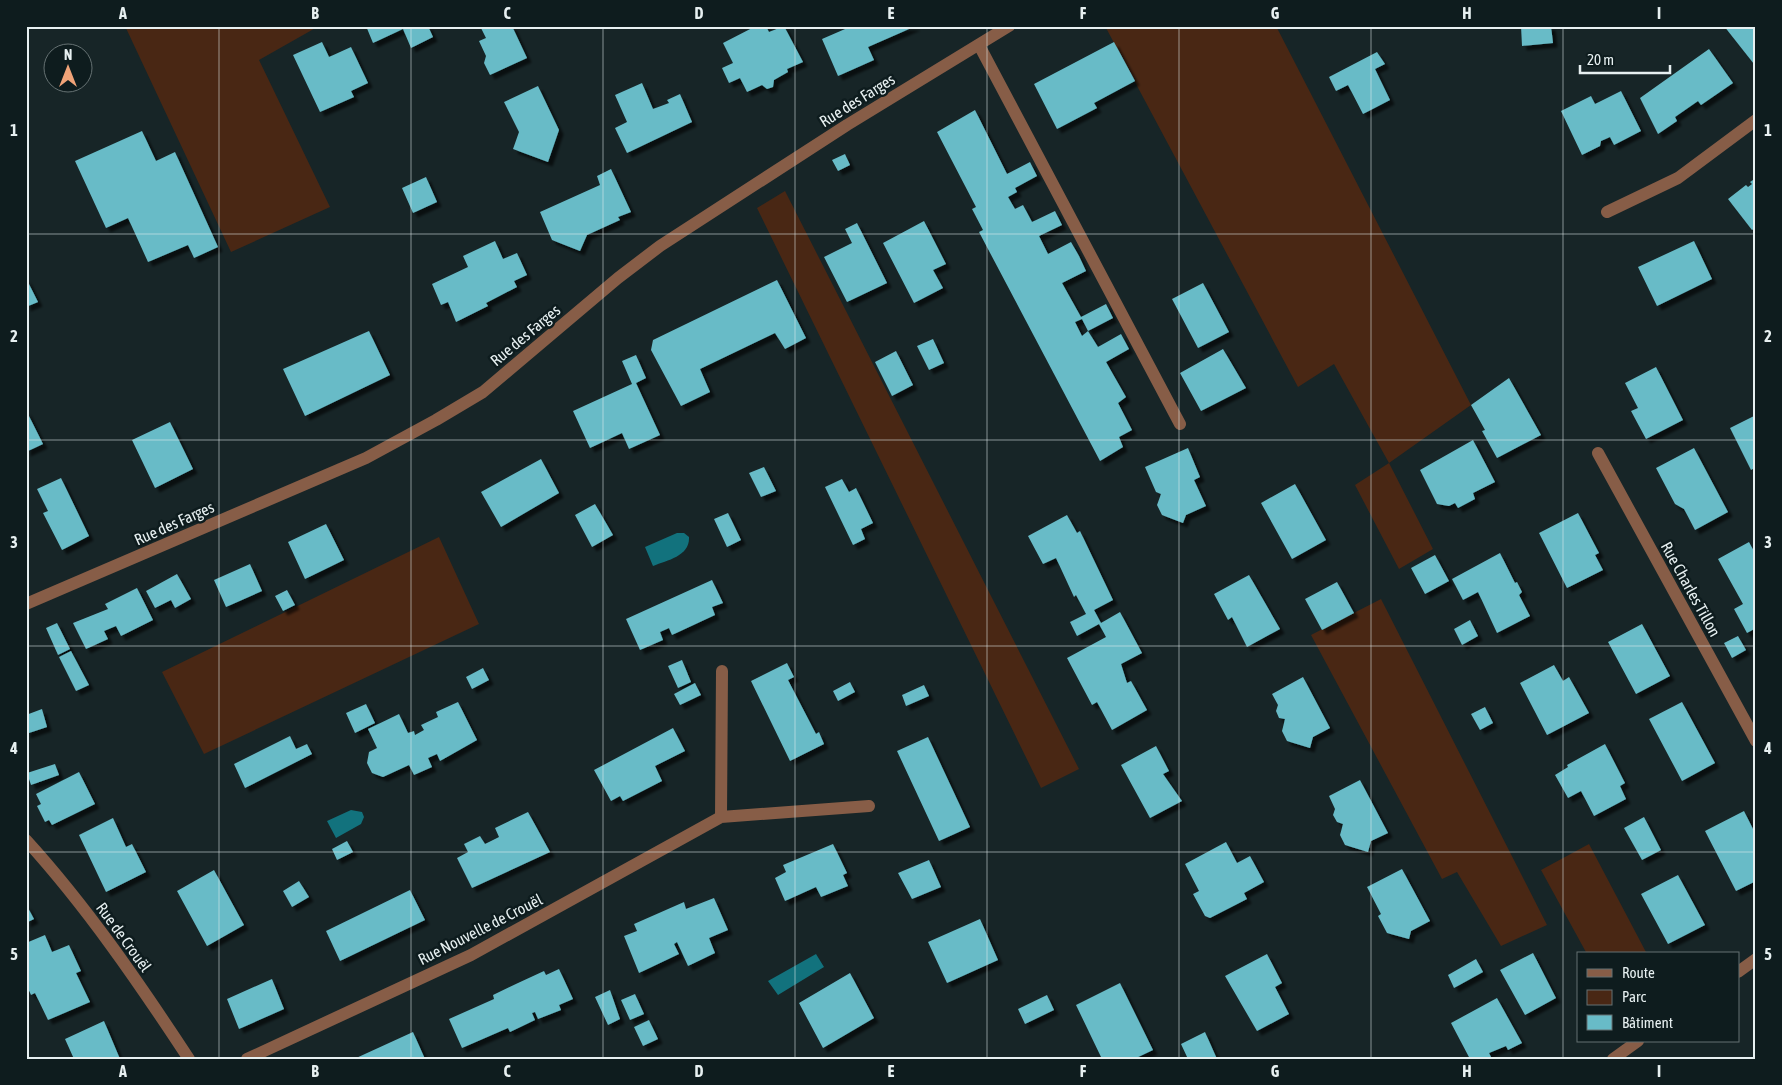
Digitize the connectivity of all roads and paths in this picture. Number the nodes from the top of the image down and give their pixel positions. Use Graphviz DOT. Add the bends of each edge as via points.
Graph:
graph roads {
  1 [pos="1010,26"];
  2 [pos="979,45"];
  3 [pos="1756,120"];
  4 [pos="1607,212"];
  5 [pos="1180,424"];
  6 [pos="1598,453"];
  7 [pos="26,604"];
  8 [pos="722,671"];
  9 [pos="1756,741"];
  10 [pos="869,806"];
  11 [pos="721,817"];
  12 [pos="26,840"];
  13 [pos="1756,959"];
  14 [pos="1740,971"];
  15 [pos="1637,1042"];
  16 [pos="189,1059"];
  17 [pos="247,1059"];
  18 [pos="1613,1059"];
  1 -- 2 [label="street, Rue des Farges"];
  2 -- 5 [label="street"];
  2 -- 7 [label="street, Rue des Farges" via="847,125 660,246 483,392 436,420 366,458"];
  3 -- 4 [label="street" via="1678,178"];
  6 -- 9 [label="street, Rue Charles Tillon"];
  8 -- 11 [label="street"];
  10 -- 11 [label="street, Rue Nouvelle de Crouël"];
  11 -- 17 [label="street, Rue Nouvelle de Crouël" via="471,955"];
  12 -- 16 [label="street, Rue de Crouël" via="61,878"];
  13 -- 14 [label="street"];
  15 -- 18 [label="street"];
}
